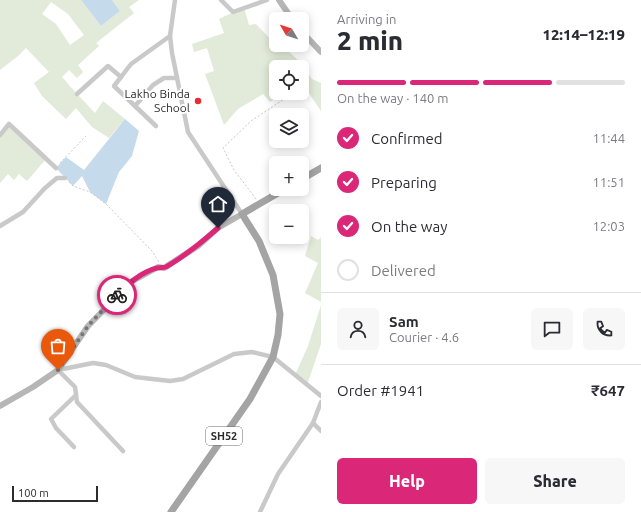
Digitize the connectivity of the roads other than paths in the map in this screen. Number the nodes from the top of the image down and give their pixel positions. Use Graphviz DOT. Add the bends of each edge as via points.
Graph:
graph roads {
  1 [pos="175,0"];
  2 [pos="221,0"];
  3 [pos="267,0"];
  4 [pos="279,0"];
  5 [pos="287,12"];
  6 [pos="170,36"];
  7 [pos="309,39"];
  8 [pos="321,52"];
  9 [pos="121,78"];
  10 [pos="177,78"];
  11 [pos="76,94"];
  12 [pos="135,106"];
  13 [pos="156,126"];
  14 [pos="0,136"];
  15 [pos="56,168"];
  16 [pos="321,168"];
  17 [pos="309,175"];
  18 [pos="65,178"];
  19 [pos="274,196"];
  20 [pos="242,214"];
  21 [pos="0,226"];
  22 [pos="273,357"];
  23 [pos="58,370"];
  24 [pos="76,395"];
  25 [pos="321,396"];
  26 [pos="321,402"];
  27 [pos="0,406"];
  28 [pos="313,423"];
  29 [pos="321,431"];
  30 [pos="74,447"];
  31 [pos="123,451"];
  32 [pos="171,512"];
  33 [pos="260,512"];
  1 -- 6 [label="street"];
  2 -- 3 [label="street" via="233,12"];
  4 -- 5 [label="street"];
  6 -- 9 [label="street" via="131,64"];
  6 -- 10 [label="street"];
  7 -- 8 [label="street"];
  9 -- 11 [label="street" via="108,66"];
  9 -- 12 [label="street" via="114,86"];
  10 -- 12 [label="street" via="164,78 153,85"];
  10 -- 20 [label="street" via="188,132"];
  12 -- 13 [label="street"];
  14 -- 15 [label="street" via="9,124"];
  16 -- 17 [label="main road"];
  18 -- 21 [label="street" via="57,178 24,212"];
  19 -- 20 [label="main road"];
  20 -- 22 [label="main road, SH52 / SH52" via="259,241 273,275 280,314"];
  20 -- 23 [label="street" via="218,228 198,246 164,268 158,267 131,282 88,326"];
  22 -- 23 [label="street" via="252,352 234,354 183,379 170,381 135,377 106,365 93,363"];
  22 -- 25 [label="street"];
  22 -- 32 [label="main road, SH52 / SH52" via="250,399"];
  23 -- 24 [label="street" via="75,387"];
  23 -- 27 [label="street"];
  24 -- 30 [label="street" via="51,419"];
  24 -- 31 [label="street" via="77,402"];
  26 -- 28 [label="street"];
  28 -- 29 [label="street"];
  28 -- 33 [label="street" via="278,474"];
}
